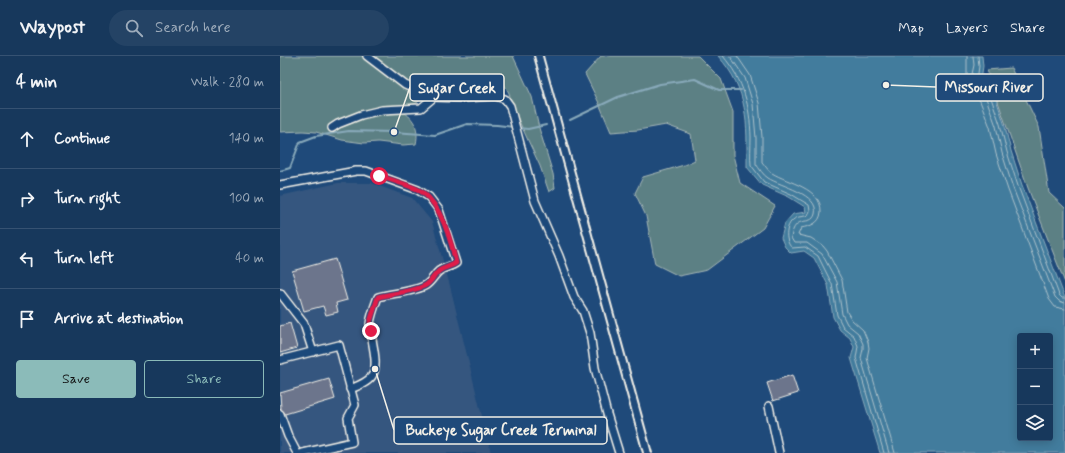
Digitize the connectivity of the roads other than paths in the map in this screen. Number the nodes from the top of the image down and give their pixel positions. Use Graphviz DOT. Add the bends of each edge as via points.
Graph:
graph roads {
  1 [pos="367,56"];
  2 [pos="434,97"];
  3 [pos="332,128"];
  4 [pos="280,185"];
  5 [pos="280,293"];
  6 [pos="313,352"];
  7 [pos="280,360"];
  8 [pos="350,389"];
  9 [pos="769,406"];
  10 [pos="280,414"];
  11 [pos="297,453"];
  12 [pos="303,453"];
  13 [pos="619,453"];
  14 [pos="779,453"];
  1 -- 2 [label="street" via="405,85"];
  2 -- 3 [label="street" via="421,108 382,110 361,115"];
  2 -- 13 [label="street" via="495,96 505,98 510,106 535,201 590,333 597,376"];
  4 -- 8 [label="street" via="366,171 418,190 429,197 439,210 456,263 439,271 426,285 378,297 370,322 375,369 366,382"];
  5 -- 6 [label="street" via="304,324"];
  6 -- 7 [label="street"];
  6 -- 8 [label="street" via="339,344"];
  8 -- 12 [label="street" via="355,406 348,418 352,442"];
  9 -- 14 [label="street"];
  10 -- 11 [label="street"];
}
